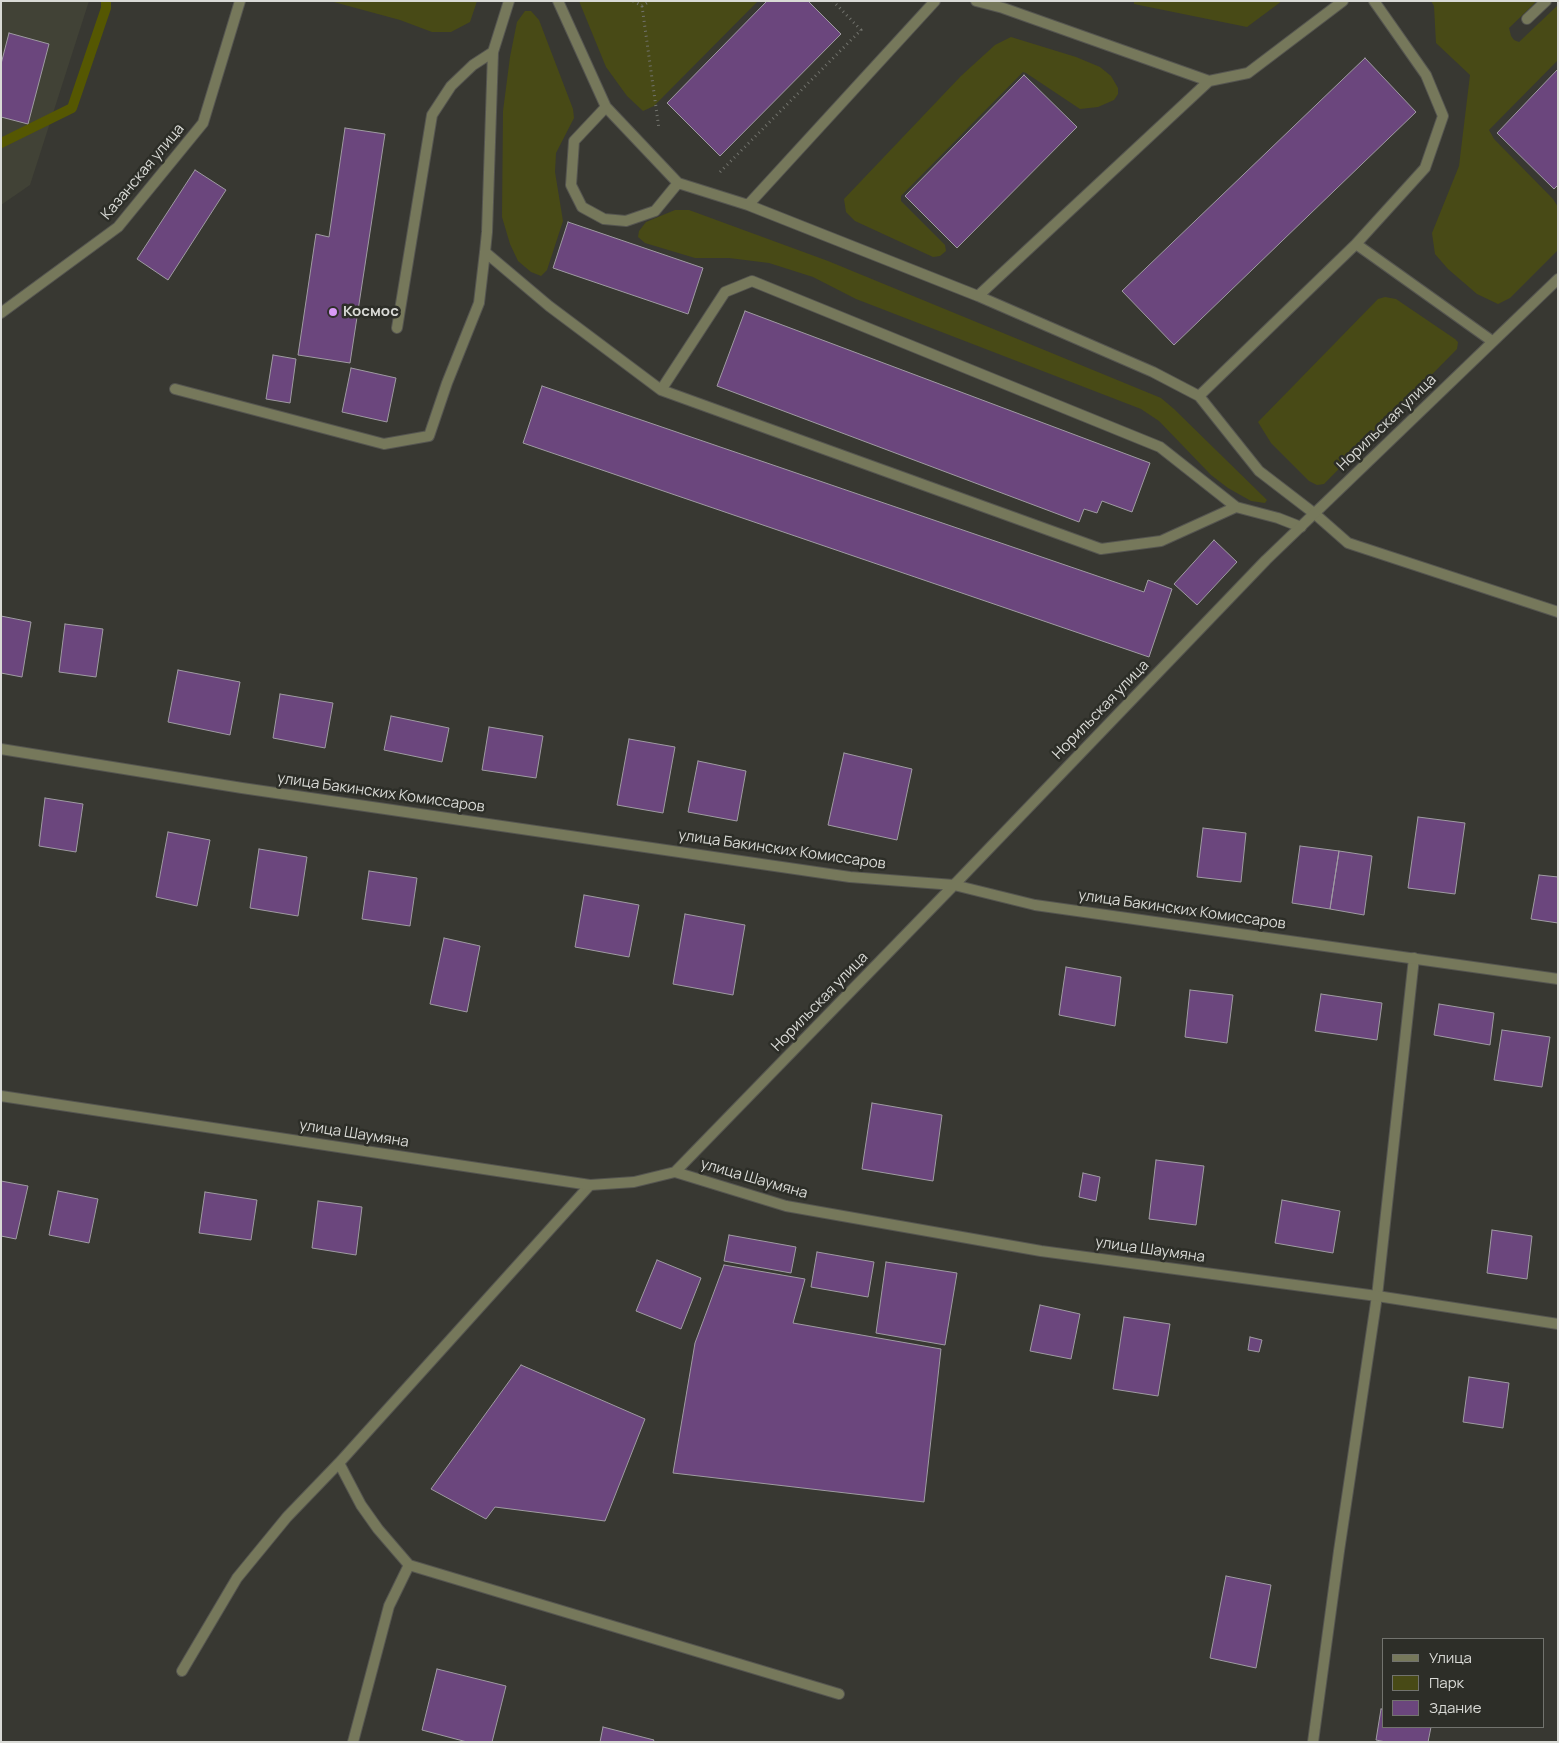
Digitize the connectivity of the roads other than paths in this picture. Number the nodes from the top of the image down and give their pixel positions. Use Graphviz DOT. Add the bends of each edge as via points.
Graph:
graph roads {
  1 [pos="240,1"];
  2 [pos="509,1"];
  3 [pos="558,1"];
  4 [pos="935,1"];
  5 [pos="976,1"];
  6 [pos="1343,1"];
  7 [pos="1374,1"];
  8 [pos="1546,1"];
  9 [pos="1007,5"];
  10 [pos="1527,20"];
  11 [pos="493,52"];
  12 [pos="1209,81"];
  13 [pos="606,107"];
  14 [pos="678,183"];
  15 [pos="748,205"];
  16 [pos="1356,244"];
  17 [pos="485,252"];
  18 [pos="1558,279"];
  19 [pos="978,296"];
  20 [pos="1,313"];
  21 [pos="397,328"];
  22 [pos="1492,341"];
  23 [pos="176,389"];
  24 [pos="661,390"];
  25 [pos="1199,396"];
  26 [pos="1236,507"];
  27 [pos="1315,514"];
  28 [pos="1301,528"];
  29 [pos="1558,612"];
  30 [pos="1,749"];
  31 [pos="954,885"];
  32 [pos="1414,958"];
  33 [pos="1558,979"];
  34 [pos="1,1096"];
  35 [pos="675,1172"];
  36 [pos="590,1185"];
  37 [pos="1377,1296"];
  38 [pos="1558,1324"];
  39 [pos="339,1463"];
  40 [pos="409,1565"];
  41 [pos="182,1671"];
  42 [pos="839,1694"];
  43 [pos="353,1742"];
  44 [pos="1313,1742"];
  1 -- 20 [label="street, Казанская улица" via="203,122 118,227"];
  2 -- 11 [label="street"];
  3 -- 13 [label="street"];
  4 -- 15 [label="street"];
  5 -- 9 [label="street"];
  6 -- 12 [label="street" via="1248,73"];
  7 -- 16 [label="street" via="1426,75 1443,116 1425,168"];
  8 -- 10 [label="street"];
  9 -- 12 [label="street"];
  11 -- 17 [label="street"];
  11 -- 21 [label="street" via="451,86 432,115"];
  12 -- 19 [label="street"];
  13 -- 14 [label="street"];
  13 -- 14 [label="street" via="574,142 571,185 582,207 604,219 626,222 655,211"];
  14 -- 15 [label="street"];
  15 -- 19 [label="street"];
  16 -- 22 [label="street"];
  16 -- 25 [label="street"];
  17 -- 23 [label="street" via="479,302 429,436 384,444"];
  17 -- 24 [label="street" via="549,306"];
  18 -- 22 [label="street, Норильская улица"];
  19 -- 25 [label="street" via="1153,372"];
  22 -- 27 [label="street, Норильская улица"];
  24 -- 26 [label="street" via="1101,549 1161,541"];
  24 -- 26 [label="street" via="725,292 752,281 1160,447"];
  25 -- 27 [label="street" via="1259,471"];
  26 -- 28 [label="street"];
  27 -- 28 [label="street, Норильская улица"];
  27 -- 29 [label="street" via="1348,543"];
  28 -- 31 [label="street, Норильская улица" via="1266,560"];
  30 -- 31 [label="street, улица Бакинских Комиссаров" via="840,875"];
  31 -- 32 [label="street, улица Бакинских Комиссаров" via="1034,905"];
  31 -- 35 [label="street, Норильская улица"];
  32 -- 33 [label="street, улица Бакинских Комиссаров"];
  32 -- 37 [label="street"];
  34 -- 36 [label="street, улица Шаумяна"];
  35 -- 36 [label="street, улица Шаумяна" via="634,1182"];
  35 -- 37 [label="street, улица Шаумяна" via="786,1206 972,1239"];
  36 -- 39 [label="street"];
  37 -- 38 [label="street, улица Шаумяна"];
  37 -- 44 [label="street"];
  39 -- 40 [label="street" via="361,1505"];
  39 -- 41 [label="street" via="287,1517 238,1578"];
  40 -- 42 [label="street"];
  40 -- 43 [label="street" via="389,1606"];
}
